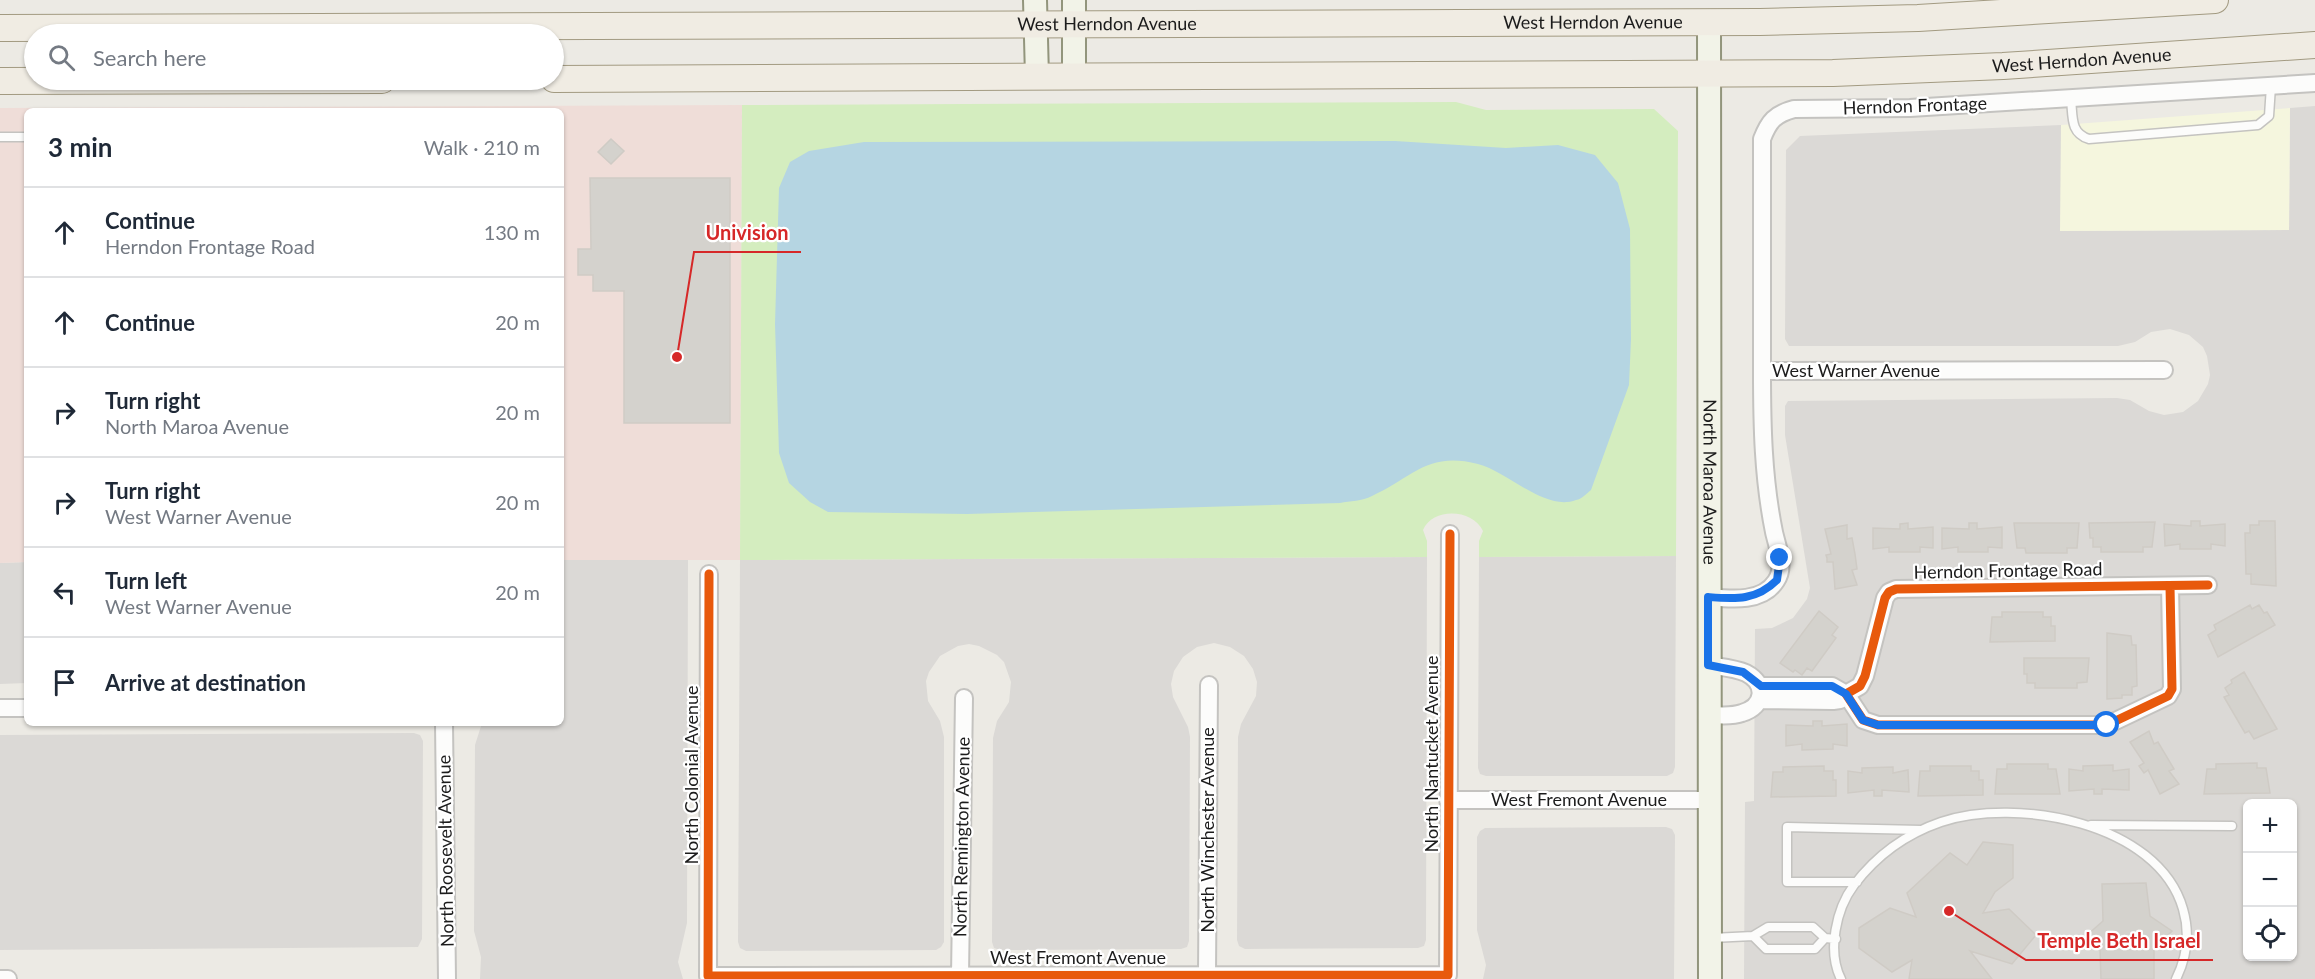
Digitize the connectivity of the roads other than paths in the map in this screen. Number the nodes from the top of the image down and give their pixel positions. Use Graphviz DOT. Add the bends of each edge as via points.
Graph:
graph roads {
  1 [pos="1074,0"];
  2 [pos="2215,0"];
  3 [pos="1035,12"];
  4 [pos="1709,22"];
  5 [pos="259,24"];
  6 [pos="1073,26"];
  7 [pos="0,28"];
  8 [pos="24,28"];
  9 [pos="2315,45"];
  10 [pos="1709,75"];
  11 [pos="1074,76"];
  12 [pos="1036,77"];
  13 [pos="564,79"];
  14 [pos="0,81"];
  15 [pos="24,81"];
  16 [pos="2315,83"];
  17 [pos="2271,86"];
  18 [pos="2070,99"];
  19 [pos="0,137"];
  20 [pos="24,137"];
  21 [pos="2164,370"];
  22 [pos="1762,371"];
  23 [pos="1450,534"];
  24 [pos="709,574"];
  25 [pos="2208,585"];
  26 [pos="2170,586"];
  27 [pos="1708,597"];
  28 [pos="1708,665"];
  29 [pos="1209,685"];
  30 [pos="1760,693"];
  31 [pos="1846,694"];
  32 [pos="963,698"];
  33 [pos="0,708"];
  34 [pos="24,708"];
  35 [pos="1709,716"];
  36 [pos="444,726"];
  37 [pos="1448,800"];
  38 [pos="1709,800"];
  39 [pos="2084,825"];
  40 [pos="2232,826"];
  41 [pos="1925,830"];
  42 [pos="1857,882"];
  43 [pos="1753,936"];
  44 [pos="1710,938"];
  45 [pos="1825,938"];
  46 [pos="1836,939"];
  47 [pos="1208,974"];
  48 [pos="1448,975"];
  49 [pos="708,976"];
  50 [pos="960,976"];
  51 [pos="780,978"];
  52 [pos="0,979"];
  53 [pos="9,979"];
  54 [pos="447,979"];
  55 [pos="1710,979"];
  56 [pos="1841,979"];
  57 [pos="2176,979"];
  1 -- 6 [label="main road"];
  2 -- 4 [label="main road, West Herndon Avenue" via="1918,18"];
  3 -- 5 [label="main road, West Herndon Avenue"];
  3 -- 6 [label="main road, West Herndon Avenue"];
  3 -- 12 [label="main road"];
  4 -- 6 [label="main road, West Herndon Avenue"];
  4 -- 10 [label="main road, North Maroa Avenue"];
  6 -- 11 [label="main road"];
  7 -- 8 [label="main road, West Herndon Avenue"];
  9 -- 10 [label="main road, West Herndon Avenue" via="2003,66"];
  10 -- 11 [label="main road, West Herndon Avenue"];
  10 -- 27 [label="main road, North Maroa Avenue"];
  11 -- 12 [label="main road, West Herndon Avenue"];
  12 -- 13 [label="main road, West Herndon Avenue"];
  14 -- 15 [label="main road"];
  16 -- 17 [label="street, Herndon Frontage"];
  17 -- 18 [label="street, Herndon Frontage"];
  17 -- 18 [label="lane" via="2269,116 2258,125 2089,139 2075,130"];
  18 -- 22 [label="street, Herndon Frontage" via="1910,108 1794,109 1771,119 1762,139"];
  19 -- 20 [label="lane"];
  21 -- 22 [label="street, West Warner Avenue"];
  22 -- 27 [label="street, West Warner Avenue" via="1767,500 1780,569 1777,580 1756,596"];
  23 -- 37 [label="street, North Nantucket Avenue"];
  24 -- 49 [label="street, North Colonial Avenue"];
  25 -- 26 [label="street, Herndon Frontage Road"];
  26 -- 31 [label="street, Herndon Frontage Road" via="1896,589 1885,598 1865,676 1860,686"];
  26 -- 31 [label="street" via="2172,689 2168,696 2122,720 2107,725 1878,725 1863,720"];
  27 -- 28 [label="main road, North Maroa Avenue"];
  28 -- 30 [label="street" via="1743,672"];
  28 -- 35 [label="main road, North Maroa Avenue"];
  29 -- 47 [label="street, North Winchester Avenue"];
  30 -- 31 [label="street" via="1833,701"];
  30 -- 35 [label="street" via="1755,707 1743,713"];
  32 -- 50 [label="street, North Remington Avenue"];
  33 -- 34 [label="street"];
  35 -- 38 [label="main road, North Maroa Avenue"];
  36 -- 54 [label="street, North Roosevelt Avenue"];
  37 -- 38 [label="street, West Fremont Avenue"];
  37 -- 48 [label="street, North Nantucket Avenue"];
  38 -- 44 [label="main road, North Maroa Avenue"];
  39 -- 40 [label="lane"];
  39 -- 41 [label="lane" via="2023,813 1982,815 1942,822"];
  39 -- 57 [label="lane" via="2124,840 2159,867 2180,898 2189,930"];
  41 -- 42 [label="lane" via="1891,847"];
  41 -- 42 [label="lane" via="1787,827 1787,882"];
  42 -- 46 [label="lane" via="1836,917"];
  43 -- 44 [label="lane"];
  43 -- 45 [label="lane" via="1768,927 1813,927"];
  43 -- 45 [label="lane" via="1766,949 1815,949"];
  44 -- 55 [label="main road, North Maroa Avenue"];
  45 -- 46 [label="lane"];
  46 -- 56 [label="lane" via="1836,970"];
  47 -- 48 [label="street, West Fremont Avenue"];
  47 -- 50 [label="street, West Fremont Avenue"];
  49 -- 51 [label="street, West Fremont Avenue"];
  50 -- 51 [label="street, West Fremont Avenue"];
  52 -- 53 [label="street"];
}
